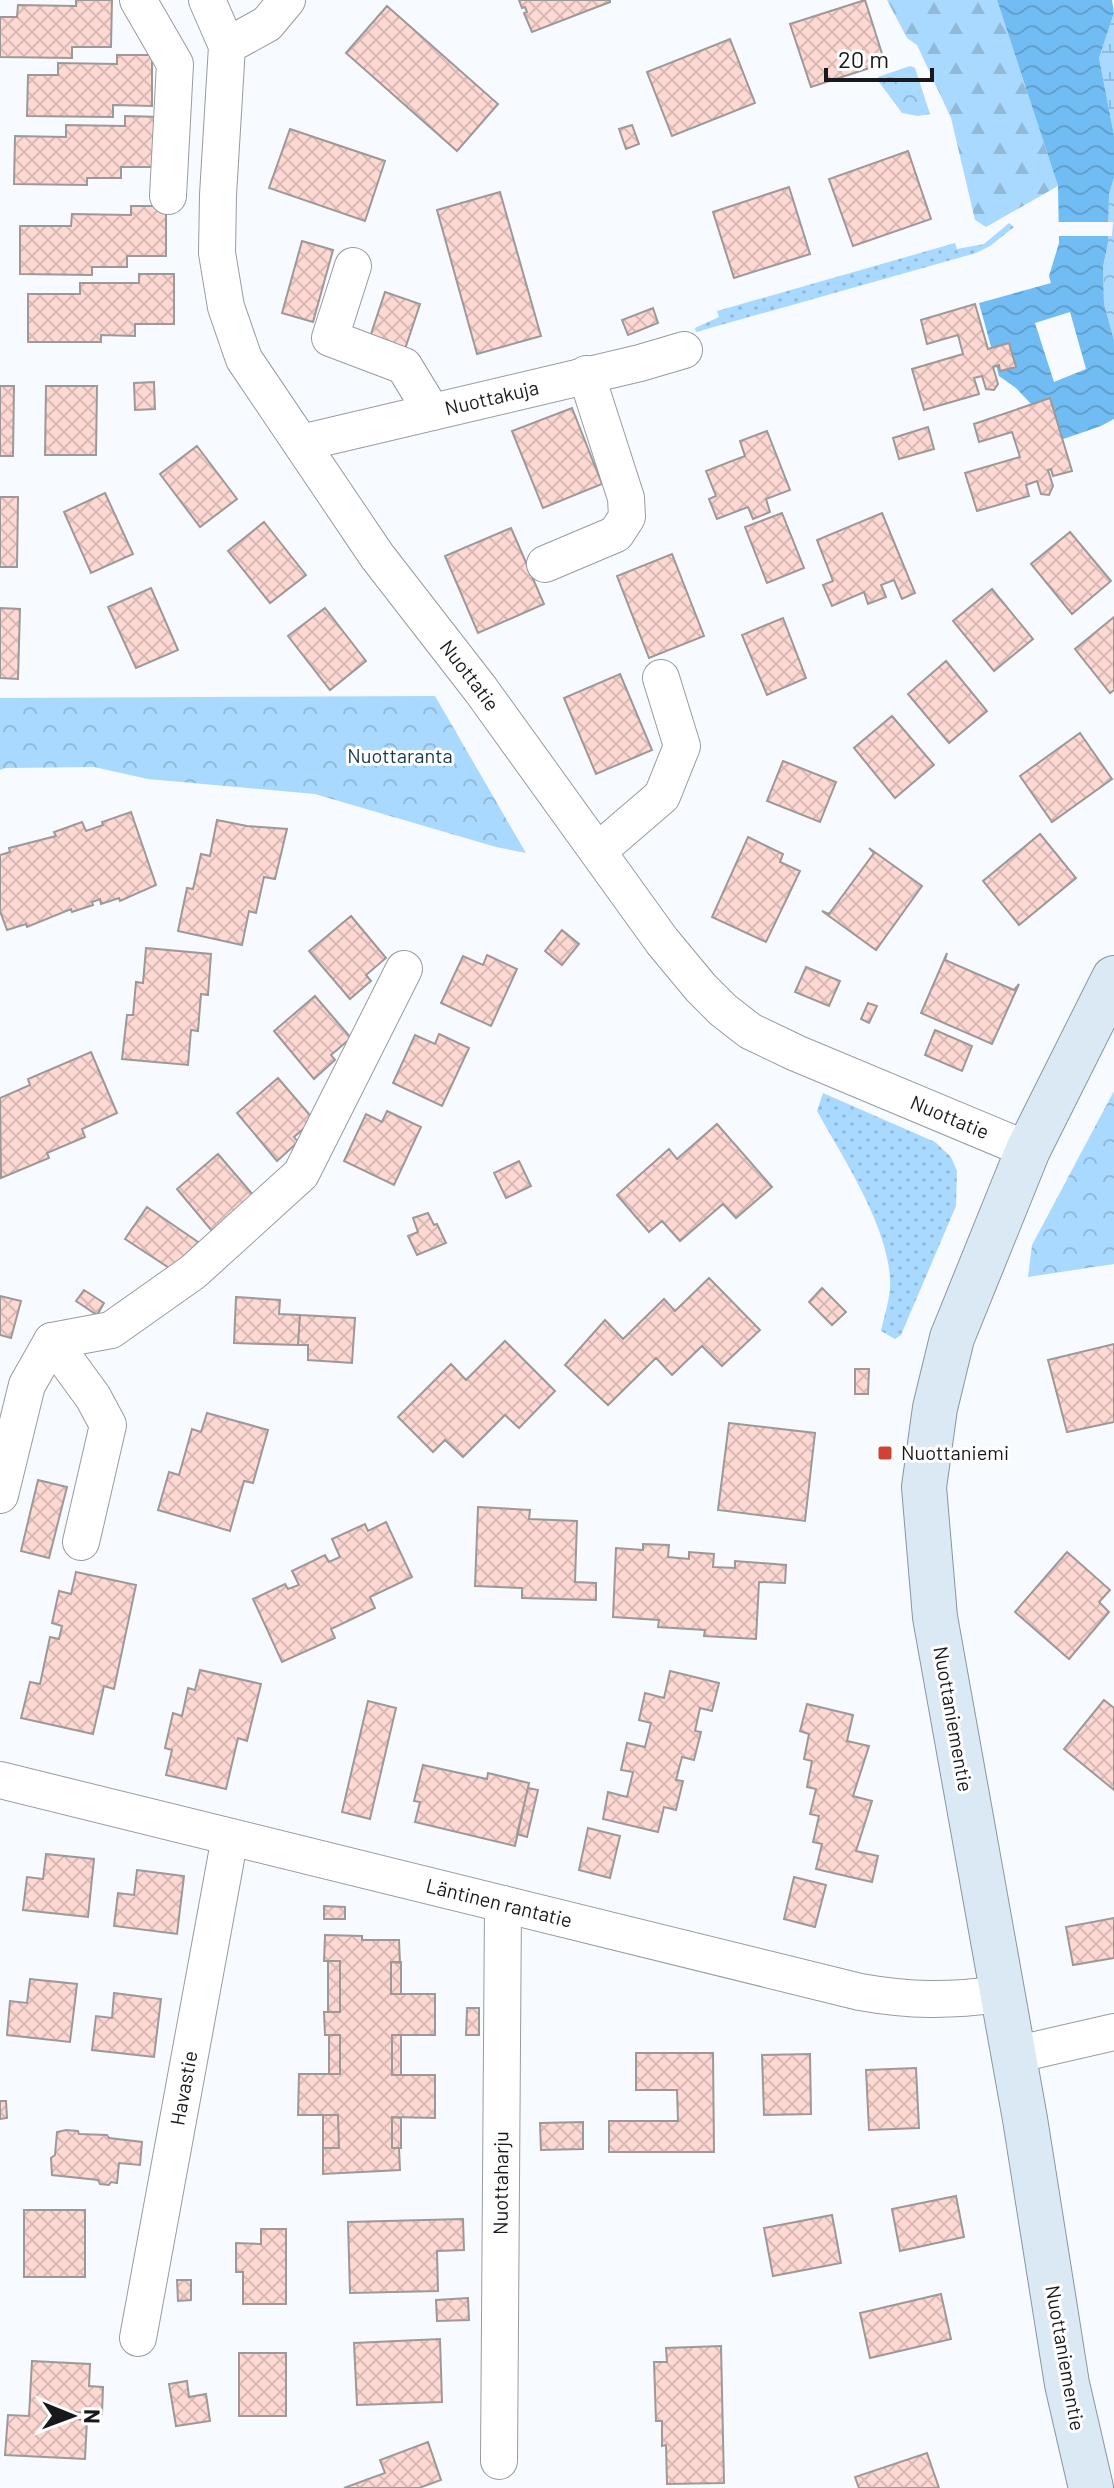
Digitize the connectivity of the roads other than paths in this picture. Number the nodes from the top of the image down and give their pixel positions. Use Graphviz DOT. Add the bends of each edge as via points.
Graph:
graph roads {
  1 [pos="138,0"];
  2 [pos="207,0"];
  3 [pos="287,0"];
  4 [pos="227,46"];
  5 [pos="168,196"];
  6 [pos="353,266"];
  7 [pos="684,350"];
  8 [pos="586,374"];
  9 [pos="432,412"];
  10 [pos="301,443"];
  11 [pos="545,564"];
  12 [pos="661,678"];
  13 [pos="598,851"];
  14 [pos="404,969"];
  15 [pos="1114,978"];
  16 [pos="1028,1150"];
  17 [pos="52,1341"];
  18 [pos="0,1495"];
  19 [pos="81,1542"];
  20 [pos="0,1780"];
  21 [pos="230,1837"];
  22 [pos="503,1904"];
  23 [pos="1000,1994"];
  24 [pos="1114,2032"];
  25 [pos="1014,2055"];
  26 [pos="138,2338"];
  27 [pos="499,2461"];
  28 [pos="1091,2488"];
  1 -- 5 [label="street" via="175,64"];
  2 -- 4 [label="street, Nuottatie"];
  3 -- 4 [label="street" via="267,24"];
  4 -- 10 [label="street, Nuottatie" via="217,253 226,307 244,359"];
  6 -- 9 [label="street" via="330,338 404,366"];
  7 -- 8 [label="street, Nuottakuja"];
  8 -- 9 [label="street, Nuottakuja"];
  8 -- 11 [label="street" via="626,498 627,517 616,534"];
  9 -- 10 [label="street, Nuottakuja"];
  10 -- 13 [label="street, Nuottatie" via="377,556"];
  12 -- 13 [label="street" via="682,746 662,796"];
  13 -- 16 [label="street, Nuottatie" via="701,988 750,1031"];
  14 -- 17 [label="street" via="301,1174 193,1272 111,1330"];
  15 -- 16 [label="main road, Nuottaniementie"];
  16 -- 23 [label="main road, Nuottaniementie" via="952,1338 924,1487 935,1617"];
  17 -- 18 [label="street" via="27,1385"];
  17 -- 19 [label="street" via="108,1425"];
  20 -- 21 [label="street, Läntinen rantatie"];
  21 -- 22 [label="street, Läntinen rantatie"];
  21 -- 26 [label="street, Havastie"];
  22 -- 23 [label="street, Läntinen rantatie" via="860,1992 908,2000"];
  22 -- 27 [label="street, Nuottaharju"];
  23 -- 25 [label="main road, Nuottaniementie"];
  24 -- 25 [label="street"];
  25 -- 28 [label="main road, Nuottaniementie" via="1067,2384"];
}
